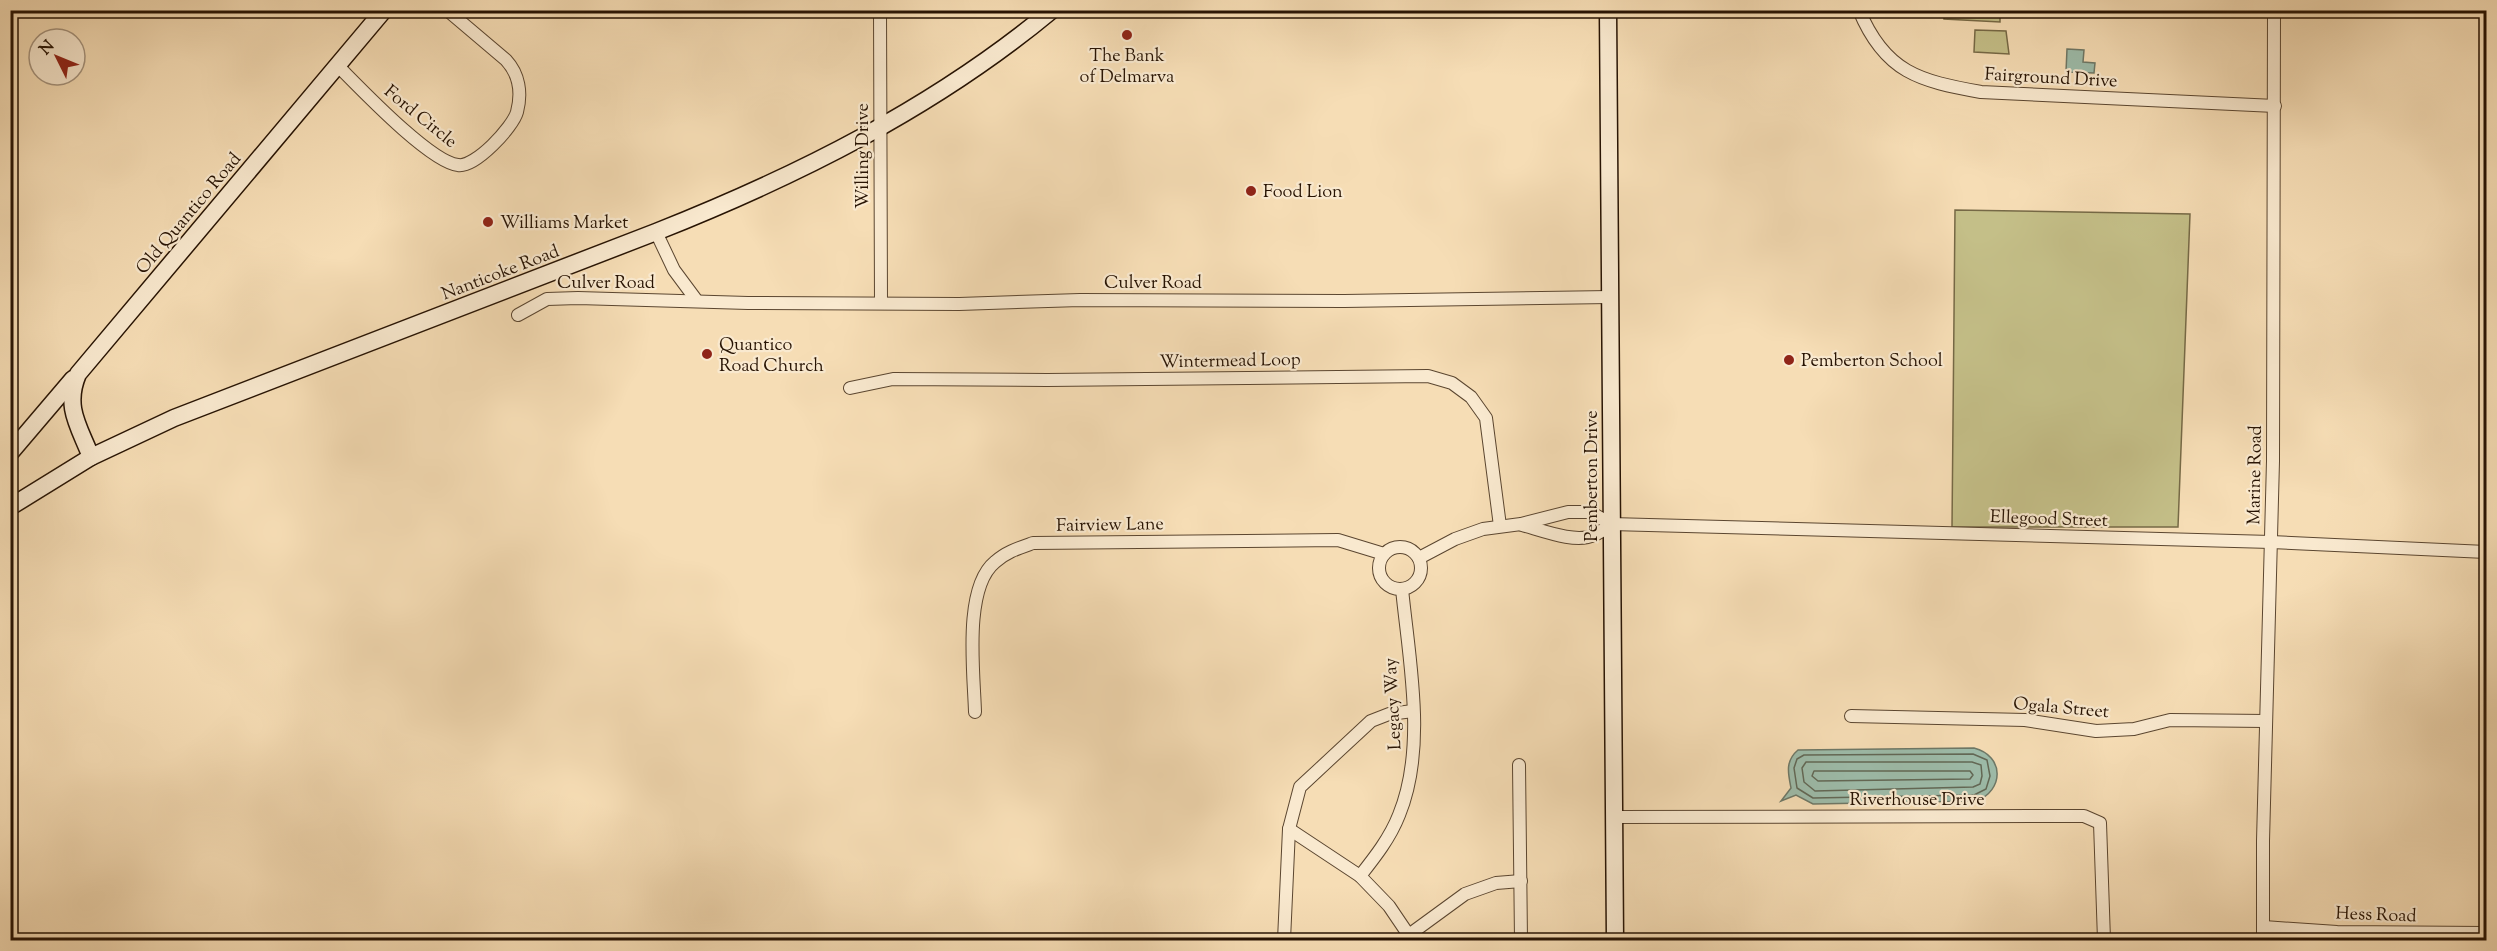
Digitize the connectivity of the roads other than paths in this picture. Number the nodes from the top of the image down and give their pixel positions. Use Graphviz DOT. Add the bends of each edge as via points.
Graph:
graph roads {
  1 [pos="384,10"];
  2 [pos="447,10"];
  3 [pos="880,10"];
  4 [pos="1052,10"];
  5 [pos="1608,10"];
  6 [pos="1859,10"];
  7 [pos="2274,10"];
  8 [pos="338,66"];
  9 [pos="2275,106"];
  10 [pos="880,127"];
  11 [pos="656,232"];
  12 [pos="1610,297"];
  13 [pos="697,301"];
  14 [pos="881,302"];
  15 [pos="518,315"];
  16 [pos="78,374"];
  17 [pos="850,388"];
  18 [pos="10,453"];
  19 [pos="91,457"];
  20 [pos="10,507"];
  21 [pos="1521,524"];
  22 [pos="1611,524"];
  23 [pos="1500,526"];
  24 [pos="2271,542"];
  25 [pos="2487,552"];
  26 [pos="1384,554"];
  27 [pos="1419,558"];
  28 [pos="1402,589"];
  29 [pos="975,711"];
  30 [pos="1413,711"];
  31 [pos="1851,716"];
  32 [pos="2266,721"];
  33 [pos="1519,765"];
  34 [pos="1615,817"];
  35 [pos="1289,829"];
  36 [pos="1360,876"];
  37 [pos="1521,881"];
  38 [pos="2264,927"];
  39 [pos="2487,933"];
  40 [pos="1407,938"];
  41 [pos="1284,940"];
  42 [pos="1521,940"];
  43 [pos="1615,940"];
  44 [pos="2104,940"];
  45 [pos="2263,940"];
  1 -- 8 [label="street, Old Quantico Road"];
  2 -- 8 [label="street, Ford Circle" via="506,60 513,68 518,86 517,113 471,164 443,160 429,150"];
  3 -- 10 [label="street, Willing Drive"];
  4 -- 10 [label="street, Nanticoke Road" via="948,86"];
  5 -- 12 [label="street, Pemberton Drive"];
  6 -- 9 [label="street, Fairground Drive" via="1884,52 1903,69 1933,84 1981,92"];
  7 -- 9 [label="street, Marine Road"];
  8 -- 16 [label="street, Old Quantico Road"];
  9 -- 24 [label="street, Marine Road"];
  10 -- 11 [label="street, Nanticoke Road" via="762,188"];
  10 -- 14 [label="street, Willing Drive"];
  11 -- 13 [label="street, Culver Road" via="674,270"];
  11 -- 19 [label="street, Nanticoke Road" via="207,405"];
  12 -- 14 [label="street, Culver Road"];
  12 -- 22 [label="street, Pemberton Drive"];
  13 -- 14 [label="street, Culver Road"];
  13 -- 15 [label="street, Culver Road" via="547,300"];
  16 -- 18 [label="street"];
  16 -- 19 [label="street, Old Quantico Road" via="70,394 71,407"];
  17 -- 23 [label="street, Wintermead Loop" via="893,379 1428,376 1452,382 1471,397 1486,418"];
  19 -- 20 [label="street, Nanticoke Road"];
  21 -- 22 [label="street" via="1590,512"];
  21 -- 22 [label="street" via="1580,537 1593,536"];
  21 -- 23 [label="street"];
  22 -- 24 [label="street, Ellegood Street"];
  22 -- 34 [label="street, Pemberton Drive"];
  23 -- 27 [label="street" via="1455,539"];
  24 -- 25 [label="street, Ellegood Street"];
  24 -- 32 [label="street, Marine Road"];
  26 -- 27 [label="street" via="1404,546"];
  26 -- 28 [label="street" via="1378,567 1381,578"];
  26 -- 29 [label="street, Fairview Lane" via="1338,540 1033,543 1012,550 993,563 977,591 973,630"];
  27 -- 28 [label="street" via="1419,577"];
  28 -- 30 [label="street, Legacy Way"];
  30 -- 35 [label="street" via="1371,721 1325,762 1300,787"];
  30 -- 36 [label="street, Legacy Way" via="1414,749 1405,797 1392,829"];
  31 -- 32 [label="street, Ogala Street" via="2025,720 2096,731 2134,729 2170,720"];
  32 -- 38 [label="street, Marine Road"];
  33 -- 37 [label="street"];
  34 -- 43 [label="street, Pemberton Drive"];
  34 -- 44 [label="street, Riverhouse Drive" via="2084,816 2100,823"];
  35 -- 36 [label="street"];
  35 -- 41 [label="street"];
  36 -- 40 [label="street" via="1389,906"];
  37 -- 40 [label="street" via="1496,883 1465,894"];
  37 -- 42 [label="street"];
  38 -- 39 [label="street, Hess Road" via="2337,932"];
  38 -- 45 [label="street, Marine Road"];
}
